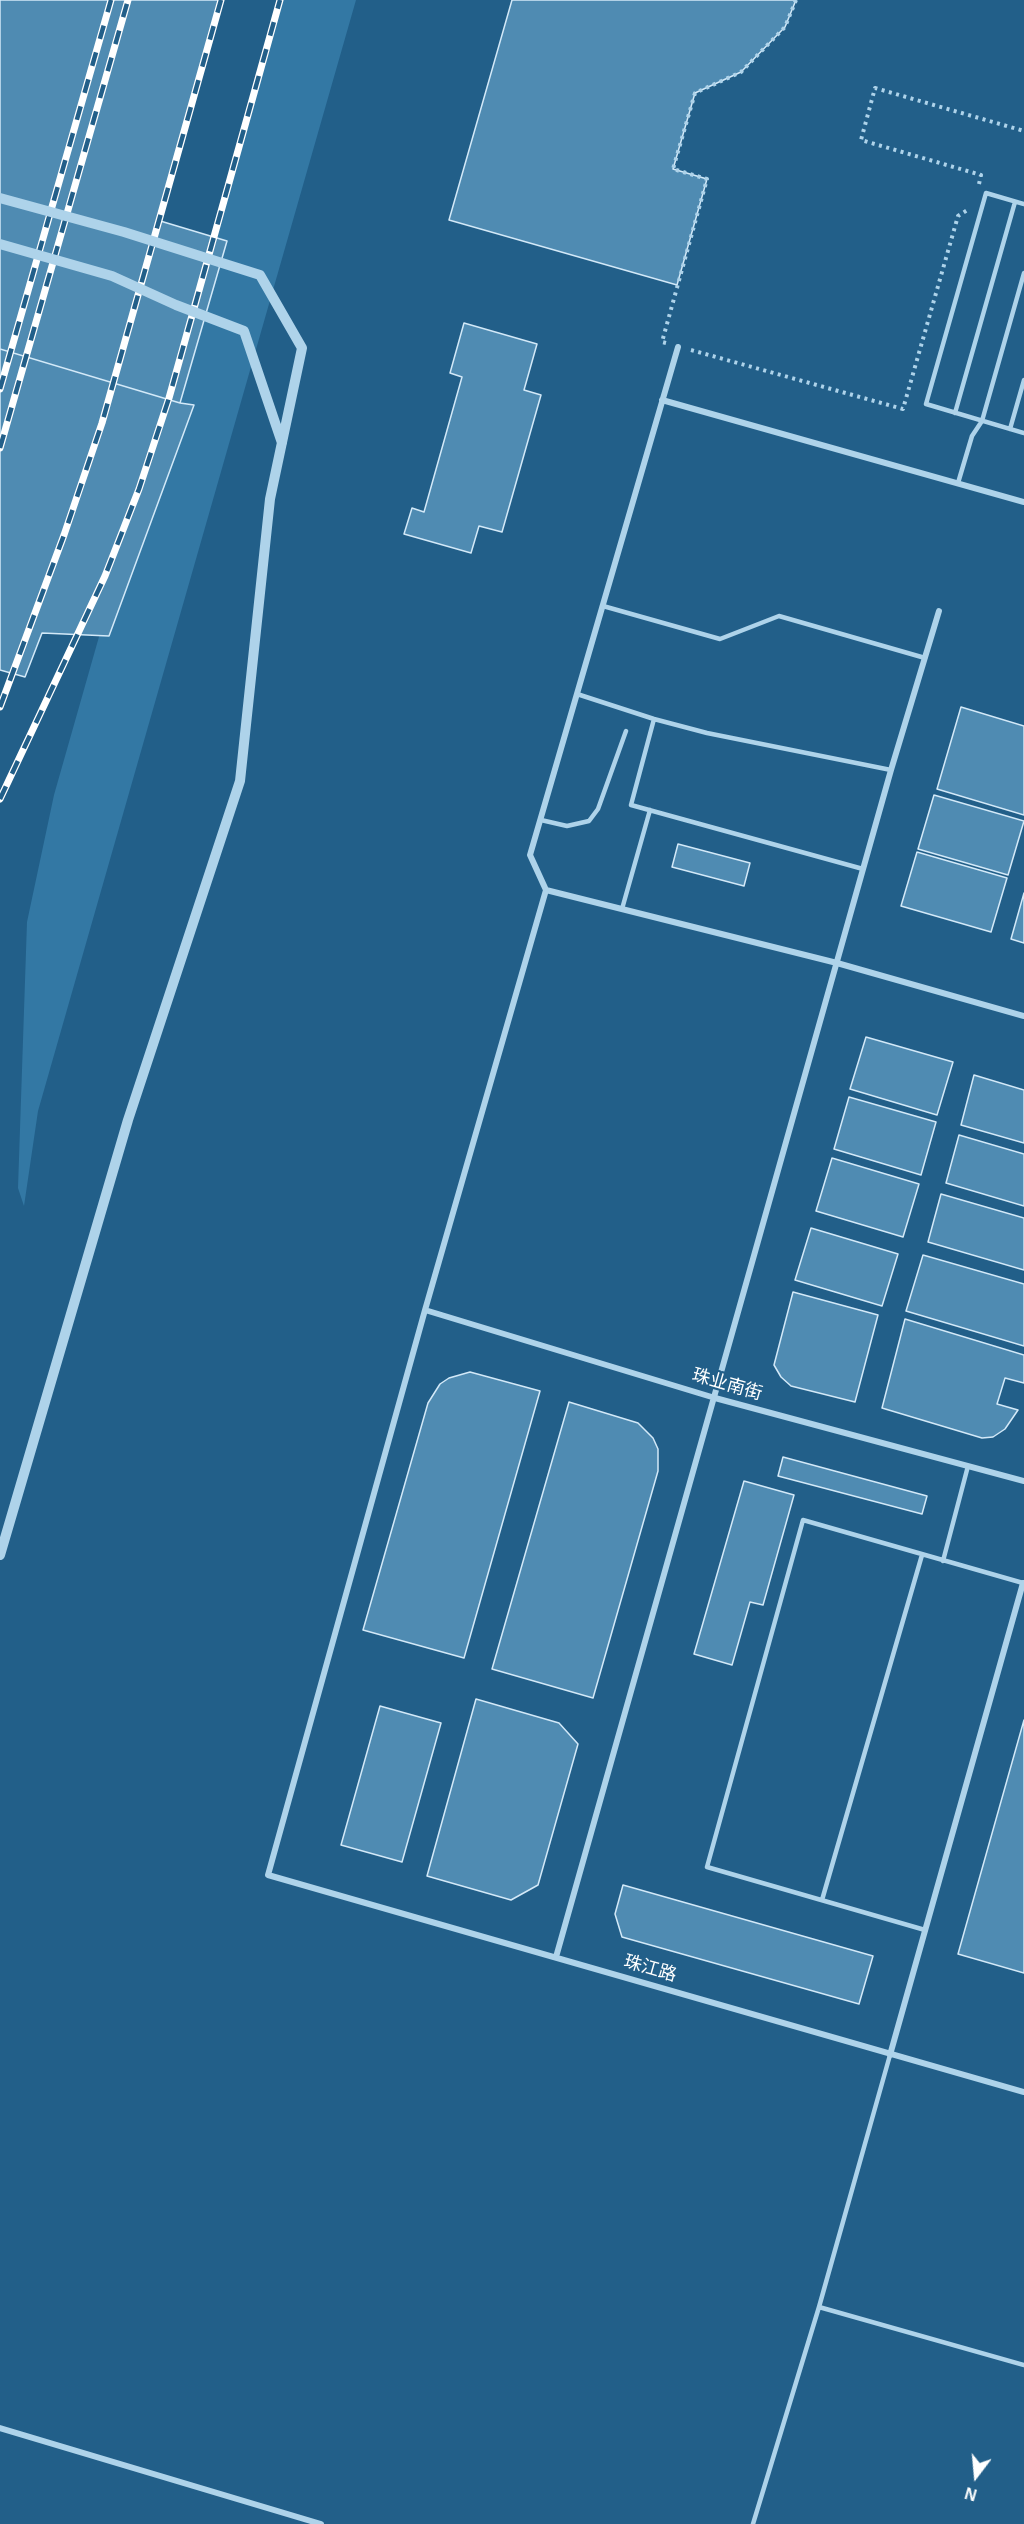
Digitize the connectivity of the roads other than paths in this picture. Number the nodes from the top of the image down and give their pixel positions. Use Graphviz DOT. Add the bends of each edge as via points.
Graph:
graph roads {
  1 [pos="0,198"];
  2 [pos="1015,202"];
  3 [pos="1024,204"];
  4 [pos="0,244"];
  5 [pos="1024,273"];
  6 [pos="678,347"];
  7 [pos="1024,380"];
  8 [pos="662,400"];
  9 [pos="955,413"];
  10 [pos="982,421"];
  11 [pos="1010,429"];
  12 [pos="1024,433"];
  13 [pos="282,443"];
  14 [pos="958,483"];
  15 [pos="1024,502"];
  16 [pos="603,606"];
  17 [pos="939,611"];
  18 [pos="925,658"];
  19 [pos="577,694"];
  20 [pos="654,719"];
  21 [pos="626,731"];
  22 [pos="891,770"];
  23 [pos="650,810"];
  24 [pos="541,820"];
  25 [pos="863,869"];
  26 [pos="546,890"];
  27 [pos="622,909"];
  28 [pos="837,963"];
  29 [pos="1024,1017"];
  30 [pos="425,1310"];
  31 [pos="715,1398"];
  32 [pos="968,1466"];
  33 [pos="1024,1481"];
  34 [pos="0,1555"];
  35 [pos="922,1555"];
  36 [pos="943,1561"];
  37 [pos="1023,1583"];
  38 [pos="822,1900"];
  39 [pos="925,1930"];
  40 [pos="556,1957"];
  41 [pos="890,2055"];
  42 [pos="1024,2092"];
  43 [pos="819,2307"];
  44 [pos="1024,2365"];
  45 [pos="0,2428"];
  46 [pos="321,2524"];
  47 [pos="753,2524"];
  1 -- 13 [label="street, bridge" via="260,275 302,348"];
  2 -- 3 [label="lane"];
  2 -- 9 [label="lane"];
  2 -- 9 [label="lane" via="986,193 926,405"];
  4 -- 13 [label="street, bridge" via="112,276 176,306 244,331"];
  5 -- 10 [label="lane"];
  6 -- 8 [label="street"];
  7 -- 11 [label="lane"];
  8 -- 14 [label="street"];
  8 -- 16 [label="street"];
  9 -- 10 [label="lane"];
  10 -- 11 [label="lane"];
  10 -- 14 [label="lane" via="972,436"];
  11 -- 12 [label="lane"];
  13 -- 34 [label="street, bridge" via="270,499 240,781 128,1120"];
  14 -- 15 [label="street"];
  16 -- 18 [label="lane" via="720,639 779,616"];
  16 -- 19 [label="street"];
  17 -- 18 [label="street"];
  18 -- 22 [label="street"];
  19 -- 20 [label="lane"];
  19 -- 24 [label="street"];
  20 -- 22 [label="lane"];
  20 -- 23 [label="lane" via="631,805"];
  21 -- 24 [label="lane" via="598,809 589,821 567,826"];
  22 -- 25 [label="street"];
  23 -- 25 [label="lane"];
  23 -- 27 [label="lane"];
  24 -- 26 [label="street" via="530,855"];
  25 -- 28 [label="street"];
  26 -- 27 [label="street"];
  26 -- 30 [label="street"];
  27 -- 28 [label="street"];
  28 -- 29 [label="street"];
  28 -- 31 [label="street"];
  30 -- 31 [label="street, 珠业南街"];
  30 -- 40 [label="street, 珠江路" via="268,1875"];
  31 -- 32 [label="street, 珠业南街"];
  31 -- 40 [label="street"];
  32 -- 33 [label="street, 珠业南街"];
  32 -- 36 [label="lane"];
  35 -- 36 [label="lane"];
  35 -- 38 [label="lane"];
  35 -- 38 [label="lane" via="803,1520 707,1867"];
  36 -- 37 [label="lane"];
  37 -- 39 [label="street"];
  38 -- 39 [label="lane"];
  39 -- 41 [label="street"];
  40 -- 41 [label="street, 珠江路"];
  41 -- 42 [label="street, 珠江路"];
  41 -- 43 [label="lane"];
  43 -- 44 [label="lane"];
  43 -- 47 [label="lane"];
  45 -- 46 [label="street"];
}
